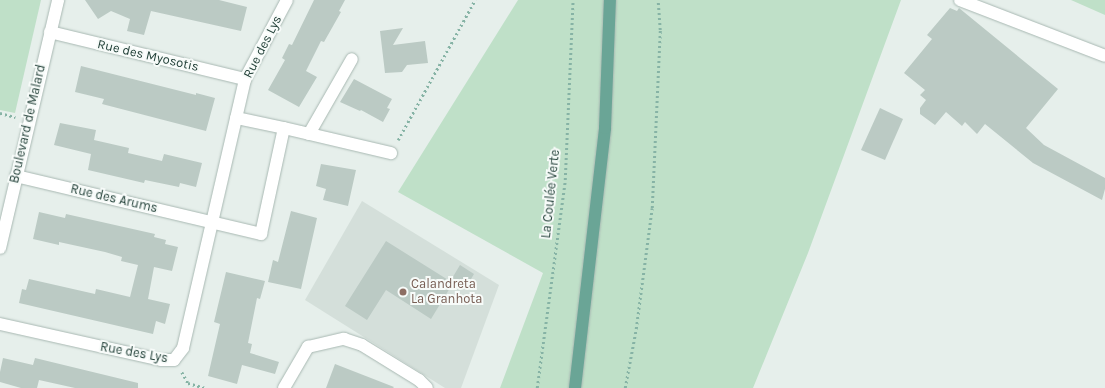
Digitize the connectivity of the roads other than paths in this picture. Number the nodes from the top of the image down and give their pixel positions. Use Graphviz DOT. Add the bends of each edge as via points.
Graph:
graph roads {
  1 [pos="58,0"];
  2 [pos="287,0"];
  3 [pos="610,0"];
  4 [pos="960,0"];
  5 [pos="50,32"];
  6 [pos="1105,56"];
  7 [pos="352,59"];
  8 [pos="245,79"];
  9 [pos="236,118"];
  10 [pos="284,128"];
  11 [pos="310,134"];
  12 [pos="391,153"];
  13 [pos="16,176"];
  14 [pos="5,200"];
  15 [pos="212,222"];
  16 [pos="0,248"];
  17 [pos="0,324"];
  18 [pos="284,388"];
  19 [pos="427,388"];
  20 [pos="575,388"];
  1 -- 5 [label="street, Boulevard de Malard"];
  2 -- 8 [label="street, Rue des Lys"];
  3 -- 20 [label="main road" via="605,128"];
  4 -- 6 [label="street"];
  5 -- 8 [label="street, Rue des Myosotis"];
  5 -- 13 [label="street, Boulevard de Malard"];
  7 -- 11 [label="street"];
  8 -- 9 [label="street, Rue des Lys"];
  9 -- 10 [label="street"];
  9 -- 15 [label="street, Rue des Lys"];
  10 -- 11 [label="street"];
  10 -- 15 [label="street" via="261,234"];
  11 -- 12 [label="street"];
  13 -- 14 [label="street, Boulevard de Malard"];
  13 -- 15 [label="street, Rue des Arums"];
  14 -- 16 [label="street, Boulevard de Malard"];
  15 -- 17 [label="street, Rue des Lys" via="183,348 174,360 161,360"];
  18 -- 19 [label="street" via="308,347 344,339 362,345 419,380"];
}
